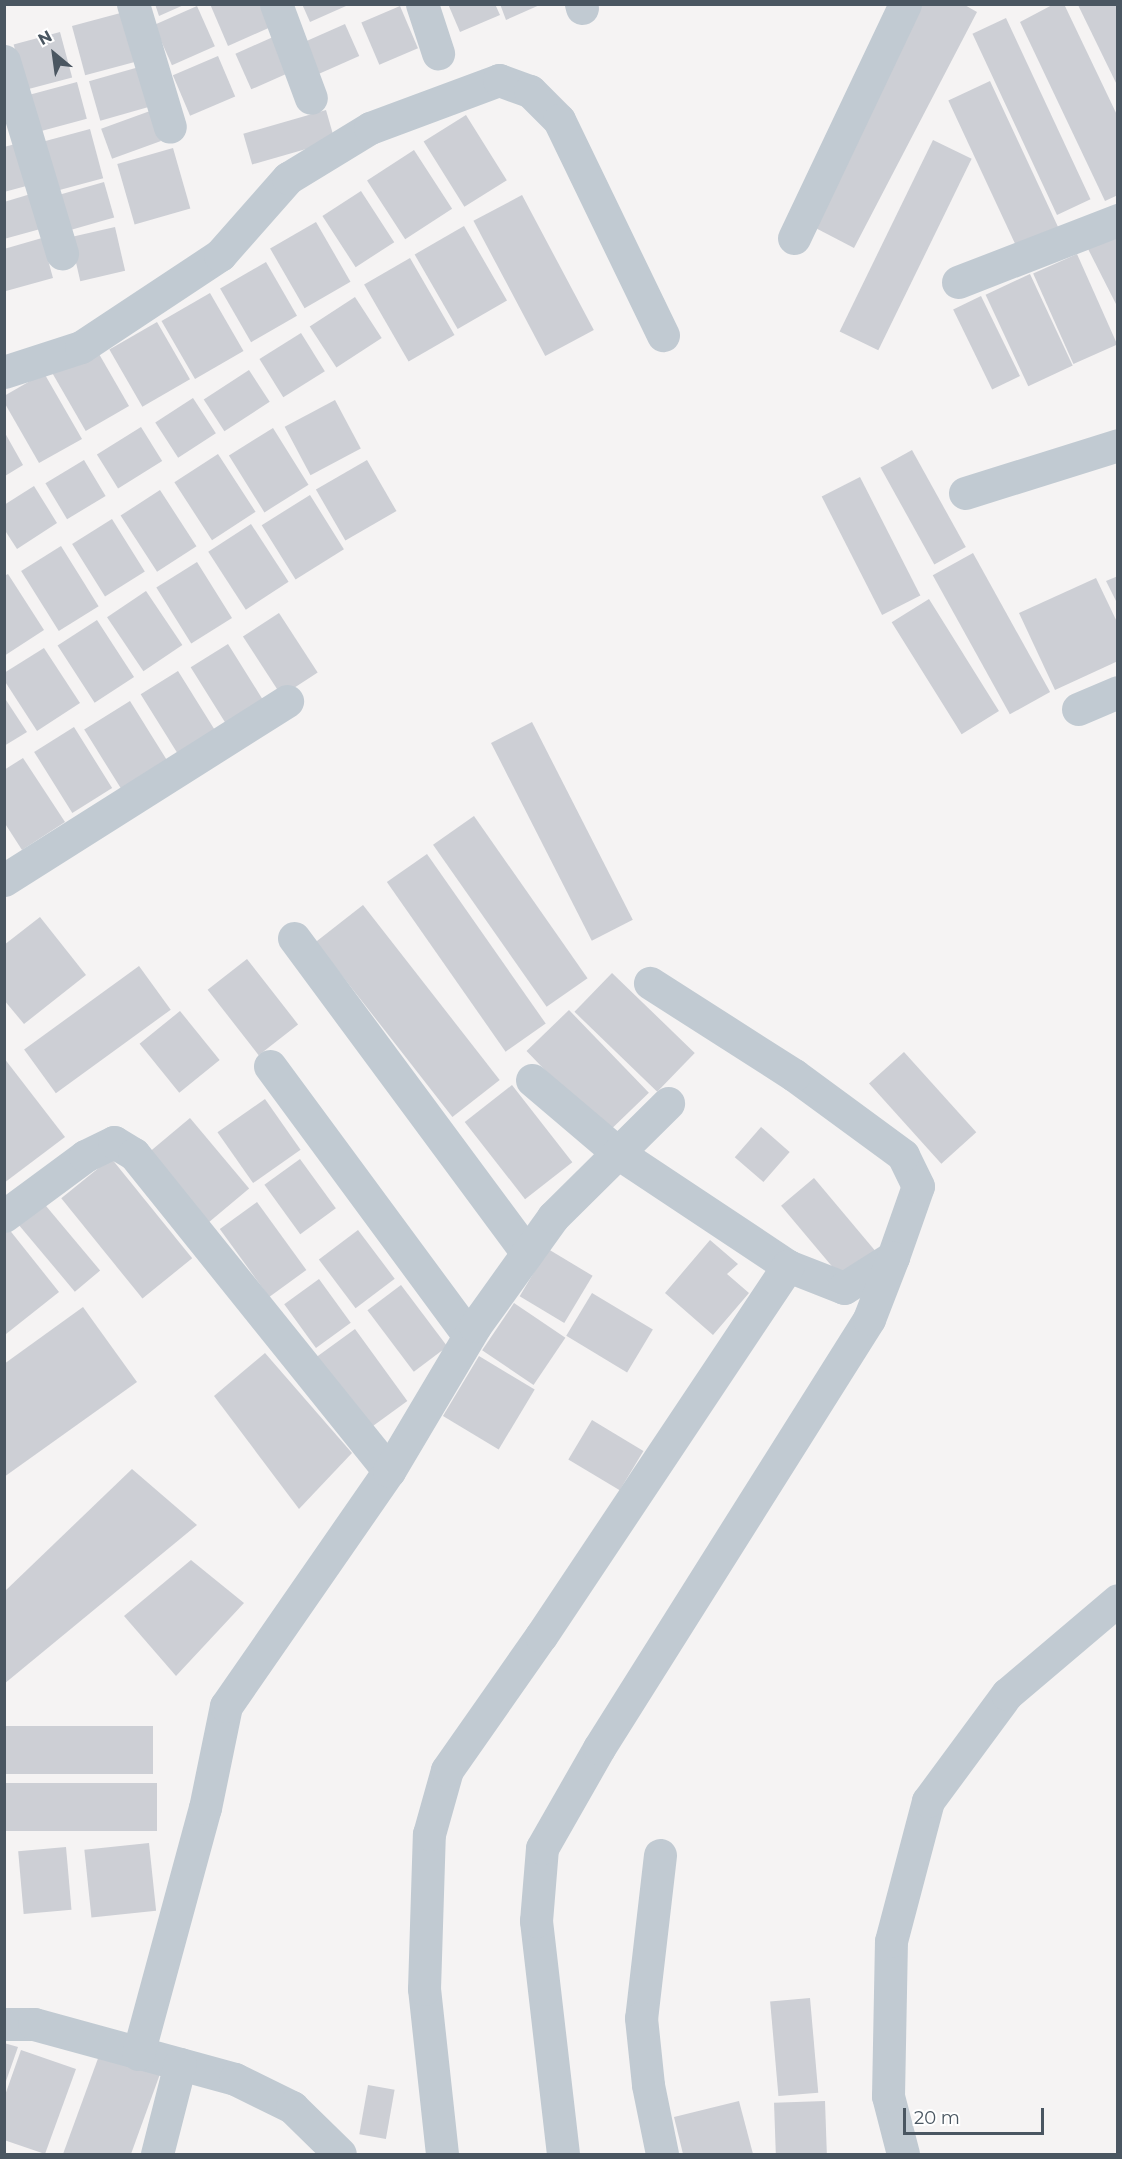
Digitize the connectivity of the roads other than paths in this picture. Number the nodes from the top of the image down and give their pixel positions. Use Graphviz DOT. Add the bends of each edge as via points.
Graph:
graph roads {
  1 [pos="133,4"];
  2 [pos="276,4"];
  3 [pos="422,4"];
  4 [pos="905,4"];
  5 [pos="438,53"];
  6 [pos="4,61"];
  7 [pos="311,98"];
  8 [pos="170,127"];
  9 [pos="1118,220"];
  10 [pos="794,238"];
  11 [pos="62,253"];
  12 [pos="958,282"];
  13 [pos="663,335"];
  14 [pos="4,372"];
  15 [pos="1118,445"];
  16 [pos="965,493"];
  17 [pos="1118,692"];
  18 [pos="287,701"];
  19 [pos="1078,709"];
  20 [pos="4,880"];
  21 [pos="294,938"];
  22 [pos="650,983"];
  23 [pos="270,1066"];
  24 [pos="532,1080"];
  25 [pos="669,1103"];
  26 [pos="618,1153"];
  27 [pos="4,1216"];
  28 [pos="527,1253"];
  29 [pos="893,1257"];
  30 [pos="788,1266"];
  31 [pos="469,1336"];
  32 [pos="389,1471"];
  33 [pos="1118,1600"];
  34 [pos="660,1855"];
  35 [pos="4,2024"];
  36 [pos="138,2054"];
  37 [pos="180,2064"];
  38 [pos="157,2154"];
  39 [pos="339,2154"];
  40 [pos="441,2154"];
  41 [pos="562,2154"];
  42 [pos="662,2154"];
  43 [pos="903,2154"];
  1 -- 8 [label="street"];
  2 -- 7 [label="street"];
  3 -- 5 [label="street"];
  4 -- 10 [label="street"];
  6 -- 11 [label="street"];
  9 -- 12 [label="street"];
  13 -- 14 [label="street" via="559,120 530,91 499,80 370,128 288,178 220,255 81,347"];
  15 -- 16 [label="street"];
  17 -- 19 [label="street"];
  18 -- 20 [label="street"];
  21 -- 28 [label="street"];
  22 -- 29 [label="street" via="794,1075 903,1155 918,1186"];
  23 -- 31 [label="street"];
  24 -- 26 [label="street"];
  25 -- 26 [label="street"];
  26 -- 28 [label="street" via="553,1217"];
  26 -- 30 [label="street"];
  27 -- 32 [label="street" via="85,1156 114,1142 134,1154"];
  28 -- 31 [label="street"];
  29 -- 30 [label="street" via="844,1288"];
  29 -- 41 [label="street" via="869,1319 599,1748 542,1848 536,1921"];
  30 -- 40 [label="street" via="447,1770 429,1834 424,1989"];
  31 -- 32 [label="street"];
  32 -- 36 [label="street" via="226,1706 205,1808"];
  33 -- 43 [label="street" via="1007,1694 928,1801 891,1941 888,2096"];
  34 -- 42 [label="street" via="641,2018 648,2085"];
  35 -- 36 [label="street" via="34,2024"];
  36 -- 37 [label="street"];
  37 -- 38 [label="street"];
  37 -- 39 [label="street" via="235,2079 292,2107"];
}
